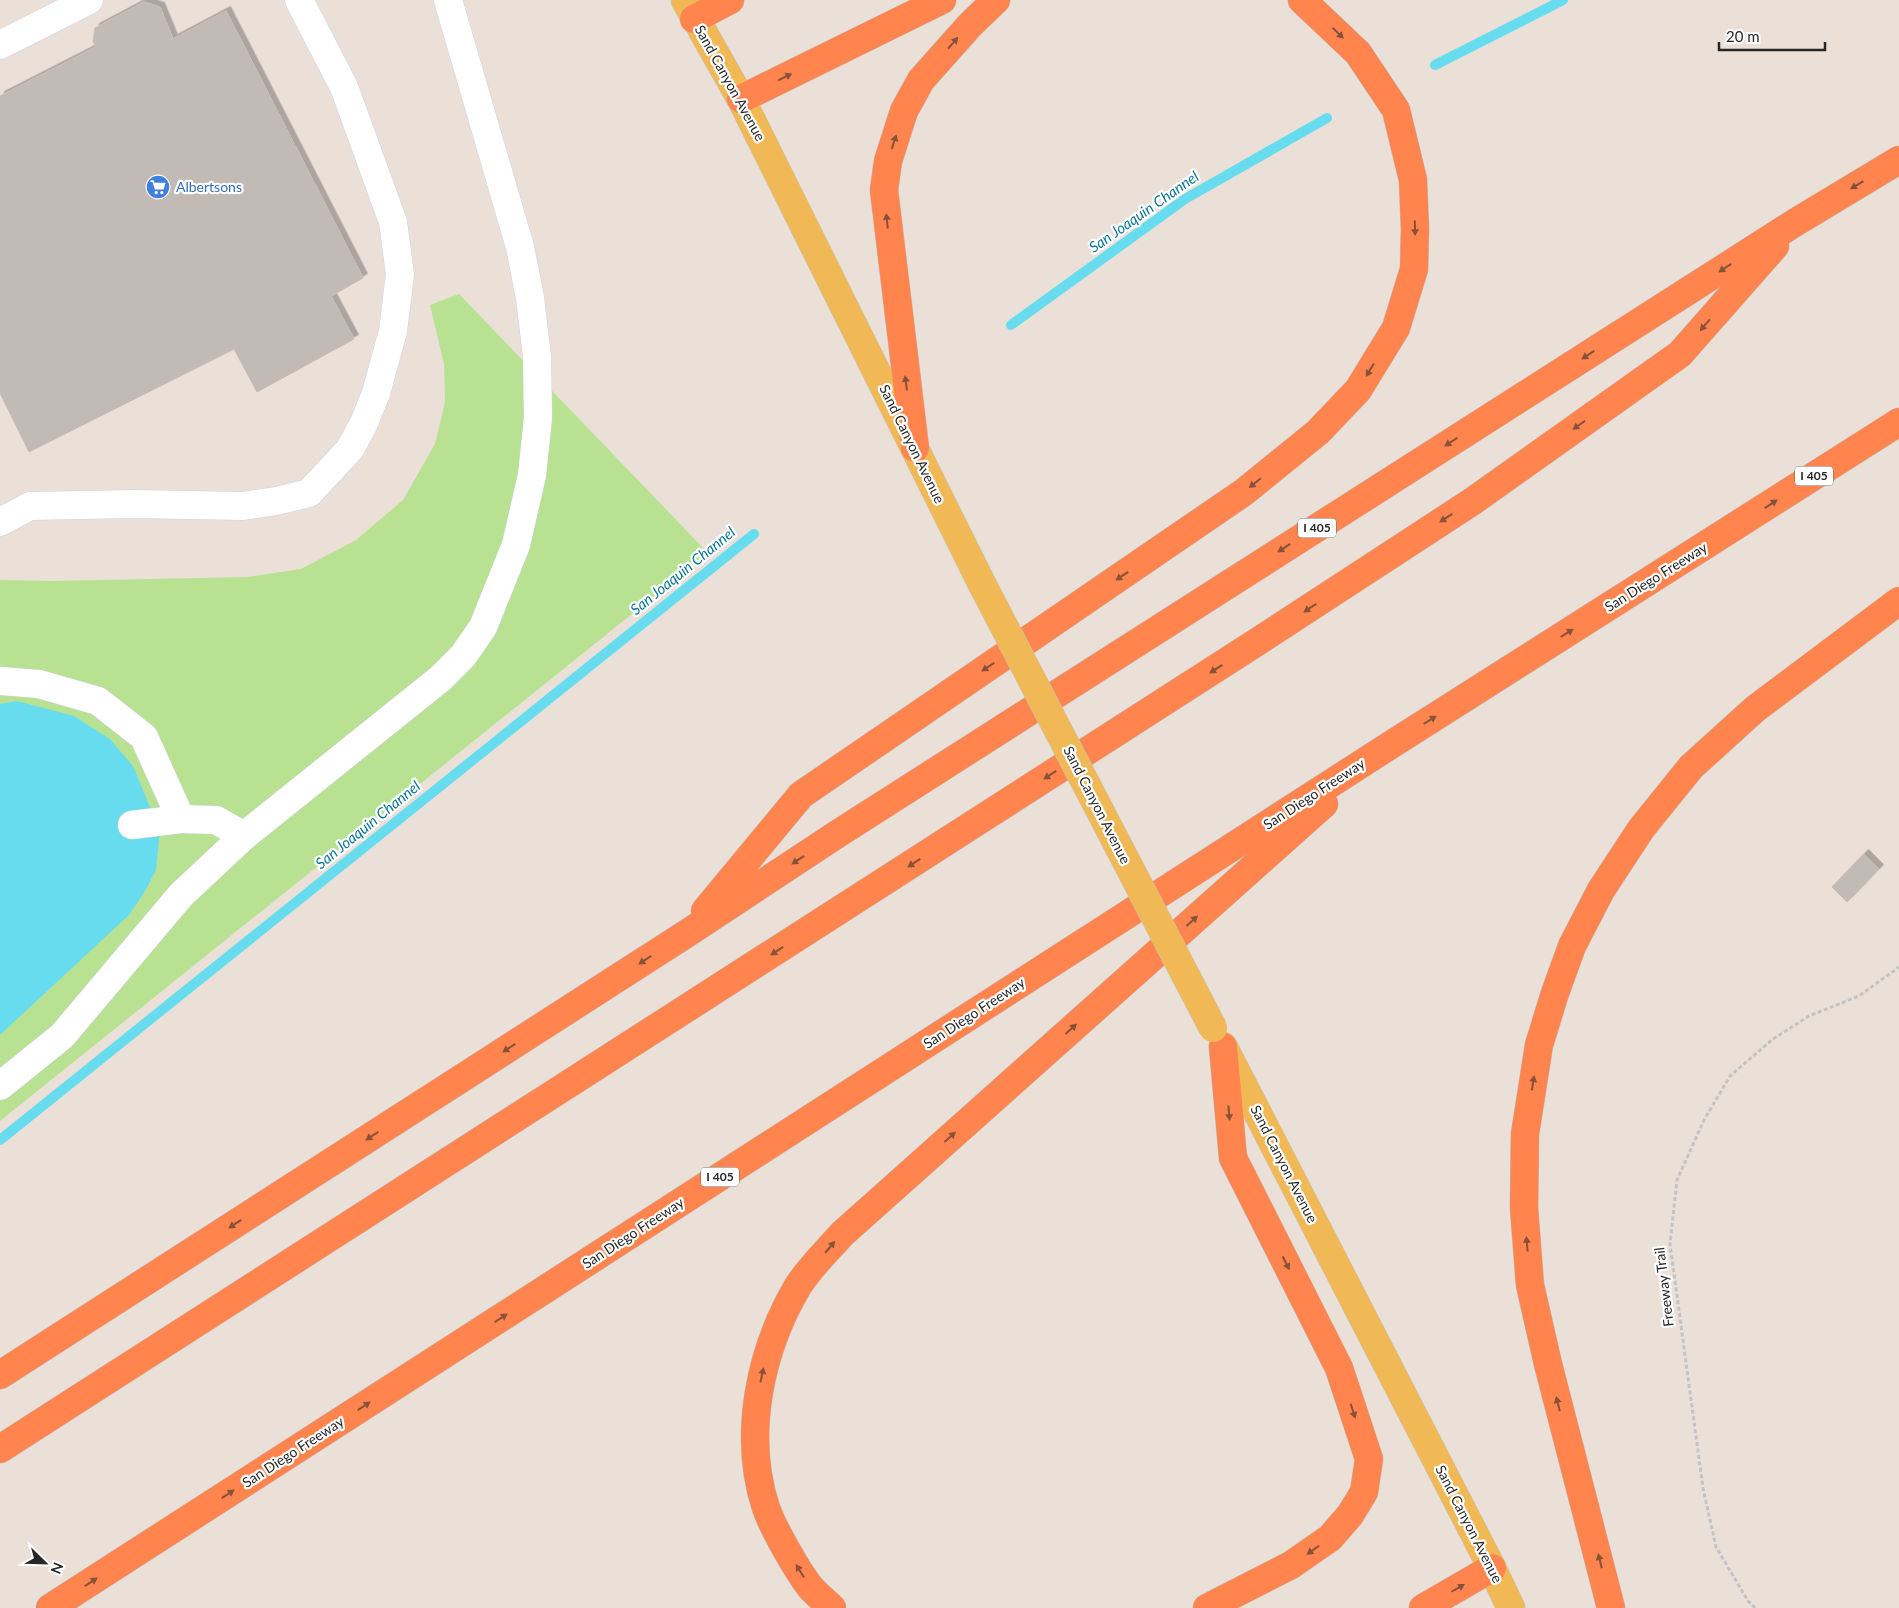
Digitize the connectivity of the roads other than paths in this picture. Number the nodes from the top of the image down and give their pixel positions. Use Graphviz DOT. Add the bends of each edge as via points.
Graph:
graph roads {
  1 [pos="89,0"];
  2 [pos="299,0"];
  3 [pos="448,0"];
  4 [pos="730,0"];
  5 [pos="942,0"];
  6 [pos="996,0"];
  7 [pos="1302,0"];
  8 [pos="689,9"];
  9 [pos="0,45"];
  10 [pos="741,99"];
  11 [pos="1899,160"];
  12 [pos="1796,222"];
  13 [pos="1899,422"];
  14 [pos="915,448"];
  15 [pos="0,522"];
  16 [pos="1899,601"];
  17 [pos="0,682"];
  18 [pos="1389,746"];
  19 [pos="181,819"];
  20 [pos="132,824"];
  21 [pos="244,836"];
  22 [pos="686,934"];
  23 [pos="1218,1038"];
  24 [pos="0,1086"];
  25 [pos="0,1375"];
  26 [pos="0,1449"];
  27 [pos="1492,1568"];
  28 [pos="50,1608"];
  29 [pos="832,1608"];
  30 [pos="1207,1608"];
  31 [pos="1423,1608"];
  32 [pos="1511,1608"];
  33 [pos="1611,1608"];
  1 -- 9 [label="lane"];
  2 -- 15 [label="lane" via="344,87 393,222 400,274 393,331 376,393 350,449 309,493 276,501 243,506 30,506"];
  3 -- 21 [label="lane" via="520,247 532,308 538,418 532,475 516,545 483,627 463,656 441,678"];
  4 -- 8 [label="highway"];
  10 -- 5 [label="highway, one-way"];
  14 -- 6 [label="highway, one-way" via="884,190 888,161 904,111 921,80 970,24"];
  7 -- 22 [label="highway, one-way" via="1358,53 1396,110 1413,180 1414,269 1396,328 1358,390 1318,432 1244,492 801,796"];
  8 -- 10 [label="main road, Sand Canyon Avenue"];
  10 -- 14 [label="main road, Sand Canyon Avenue"];
  11 -- 12 [label="highway, I 405, one-way"];
  12 -- 22 [label="highway, I 405, one-way" via="838,833"];
  12 -- 26 [label="highway, one-way" via="1680,354 1473,500 1258,642"];
  18 -- 13 [label="highway, San Diego Freeway / I 405, one-way"];
  14 -- 23 [label="main road, Sand Canyon Avenue, bridge" via="982,584"];
  33 -- 16 [label="highway, one-way" via="1530,1285 1524,1208 1525,1134 1539,1045 1572,946 1601,890 1641,829 1691,767 1755,709"];
  17 -- 19 [label="lane" via="39,684 98,701 144,737"];
  28 -- 18 [label="highway, San Diego Freeway / I 405, one-way"];
  29 -- 18 [label="highway, one-way" via="810,1587 786,1549 766,1508 759,1472 754,1423 763,1371 780,1322 799,1285 842,1234"];
  19 -- 20 [label="lane"];
  19 -- 21 [label="lane" via="216,820"];
  21 -- 24 [label="lane" via="181,896 62,1036"];
  22 -- 25 [label="highway, I 405, one-way"];
  23 -- 27 [label="main road, Sand Canyon Avenue"];
  23 -- 30 [label="highway, one-way" via="1233,1158 1339,1368 1369,1459 1364,1492 1330,1538 1291,1565"];
  31 -- 27 [label="highway, one-way"];
  27 -- 32 [label="main road, Sand Canyon Avenue"];
}
